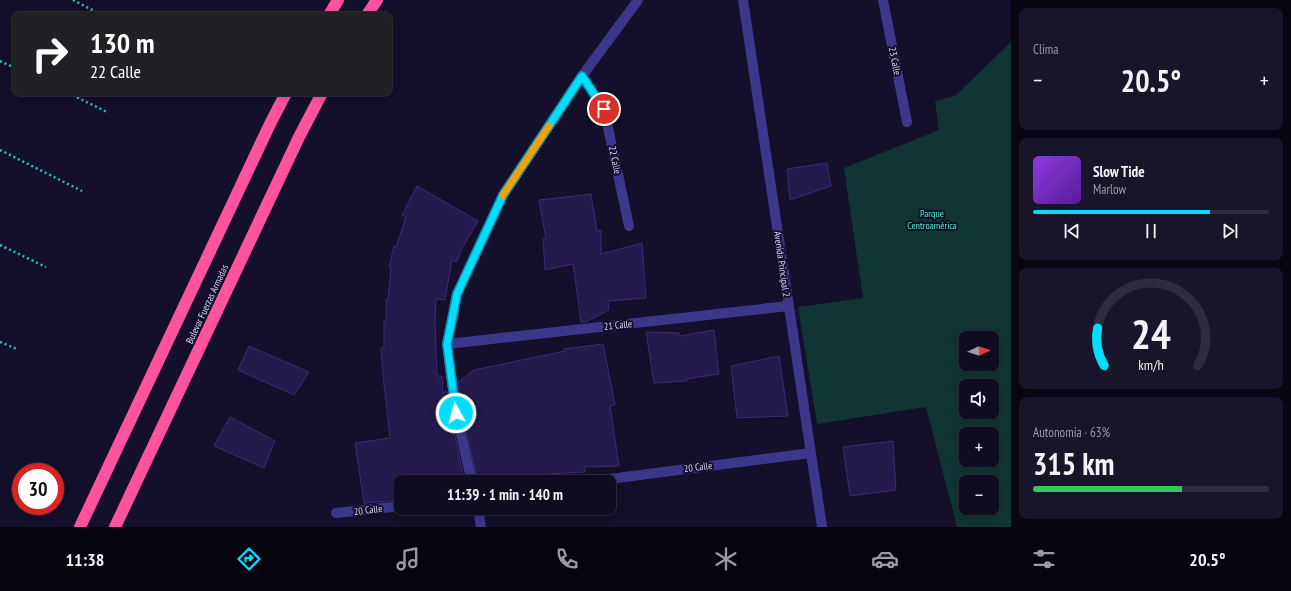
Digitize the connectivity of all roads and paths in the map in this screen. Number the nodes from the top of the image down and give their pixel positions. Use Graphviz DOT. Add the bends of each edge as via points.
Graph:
graph roads {
  1 [pos="73,0"];
  2 [pos="338,0"];
  3 [pos="377,0"];
  4 [pos="638,0"];
  5 [pos="743,0"];
  6 [pos="883,0"];
  7 [pos="96,12"];
  8 [pos="331,12"];
  9 [pos="368,12"];
  10 [pos="0,61"];
  11 [pos="12,67"];
  12 [pos="582,76"];
  13 [pos="74,96"];
  14 [pos="284,96"];
  15 [pos="320,96"];
  16 [pos="107,112"];
  17 [pos="907,122"];
  18 [pos="0,150"];
  19 [pos="82,191"];
  20 [pos="629,226"];
  21 [pos="0,245"];
  22 [pos="46,267"];
  23 [pos="788,306"];
  24 [pos="0,342"];
  25 [pos="447,344"];
  26 [pos="17,349"];
  27 [pos="811,453"];
  28 [pos="470,475"];
  29 [pos="616,478"];
  30 [pos="394,507"];
  31 [pos="336,513"];
  32 [pos="479,515"];
  33 [pos="80,527"];
  34 [pos="115,527"];
  35 [pos="481,527"];
  36 [pos="822,527"];
  1 -- 7 [label="path"];
  2 -- 8 [label="highway"];
  3 -- 9 [label="highway"];
  4 -- 12 [label="street"];
  5 -- 23 [label="street, Avenida Principal 2"];
  6 -- 17 [label="street, 23 Calle"];
  10 -- 11 [label="path"];
  12 -- 20 [label="street, 22 Calle" via="604,109"];
  12 -- 25 [label="street" via="503,195 457,294"];
  13 -- 16 [label="path"];
  14 -- 33 [label="highway, Bulevar Fuerzas Armadas"];
  15 -- 34 [label="highway, Bulevar Fuerzas Armadas" via="298,137"];
  18 -- 19 [label="path"];
  21 -- 22 [label="path"];
  23 -- 25 [label="street, 21 Calle"];
  23 -- 27 [label="street, Avenida Principal 2"];
  24 -- 26 [label="path"];
  25 -- 28 [label="street" via="456,413"];
  27 -- 29 [label="street, 20 Calle"];
  27 -- 36 [label="street, Avenida Principal 2"];
  30 -- 31 [label="street, 20 Calle"];
  32 -- 35 [label="street"];
}
